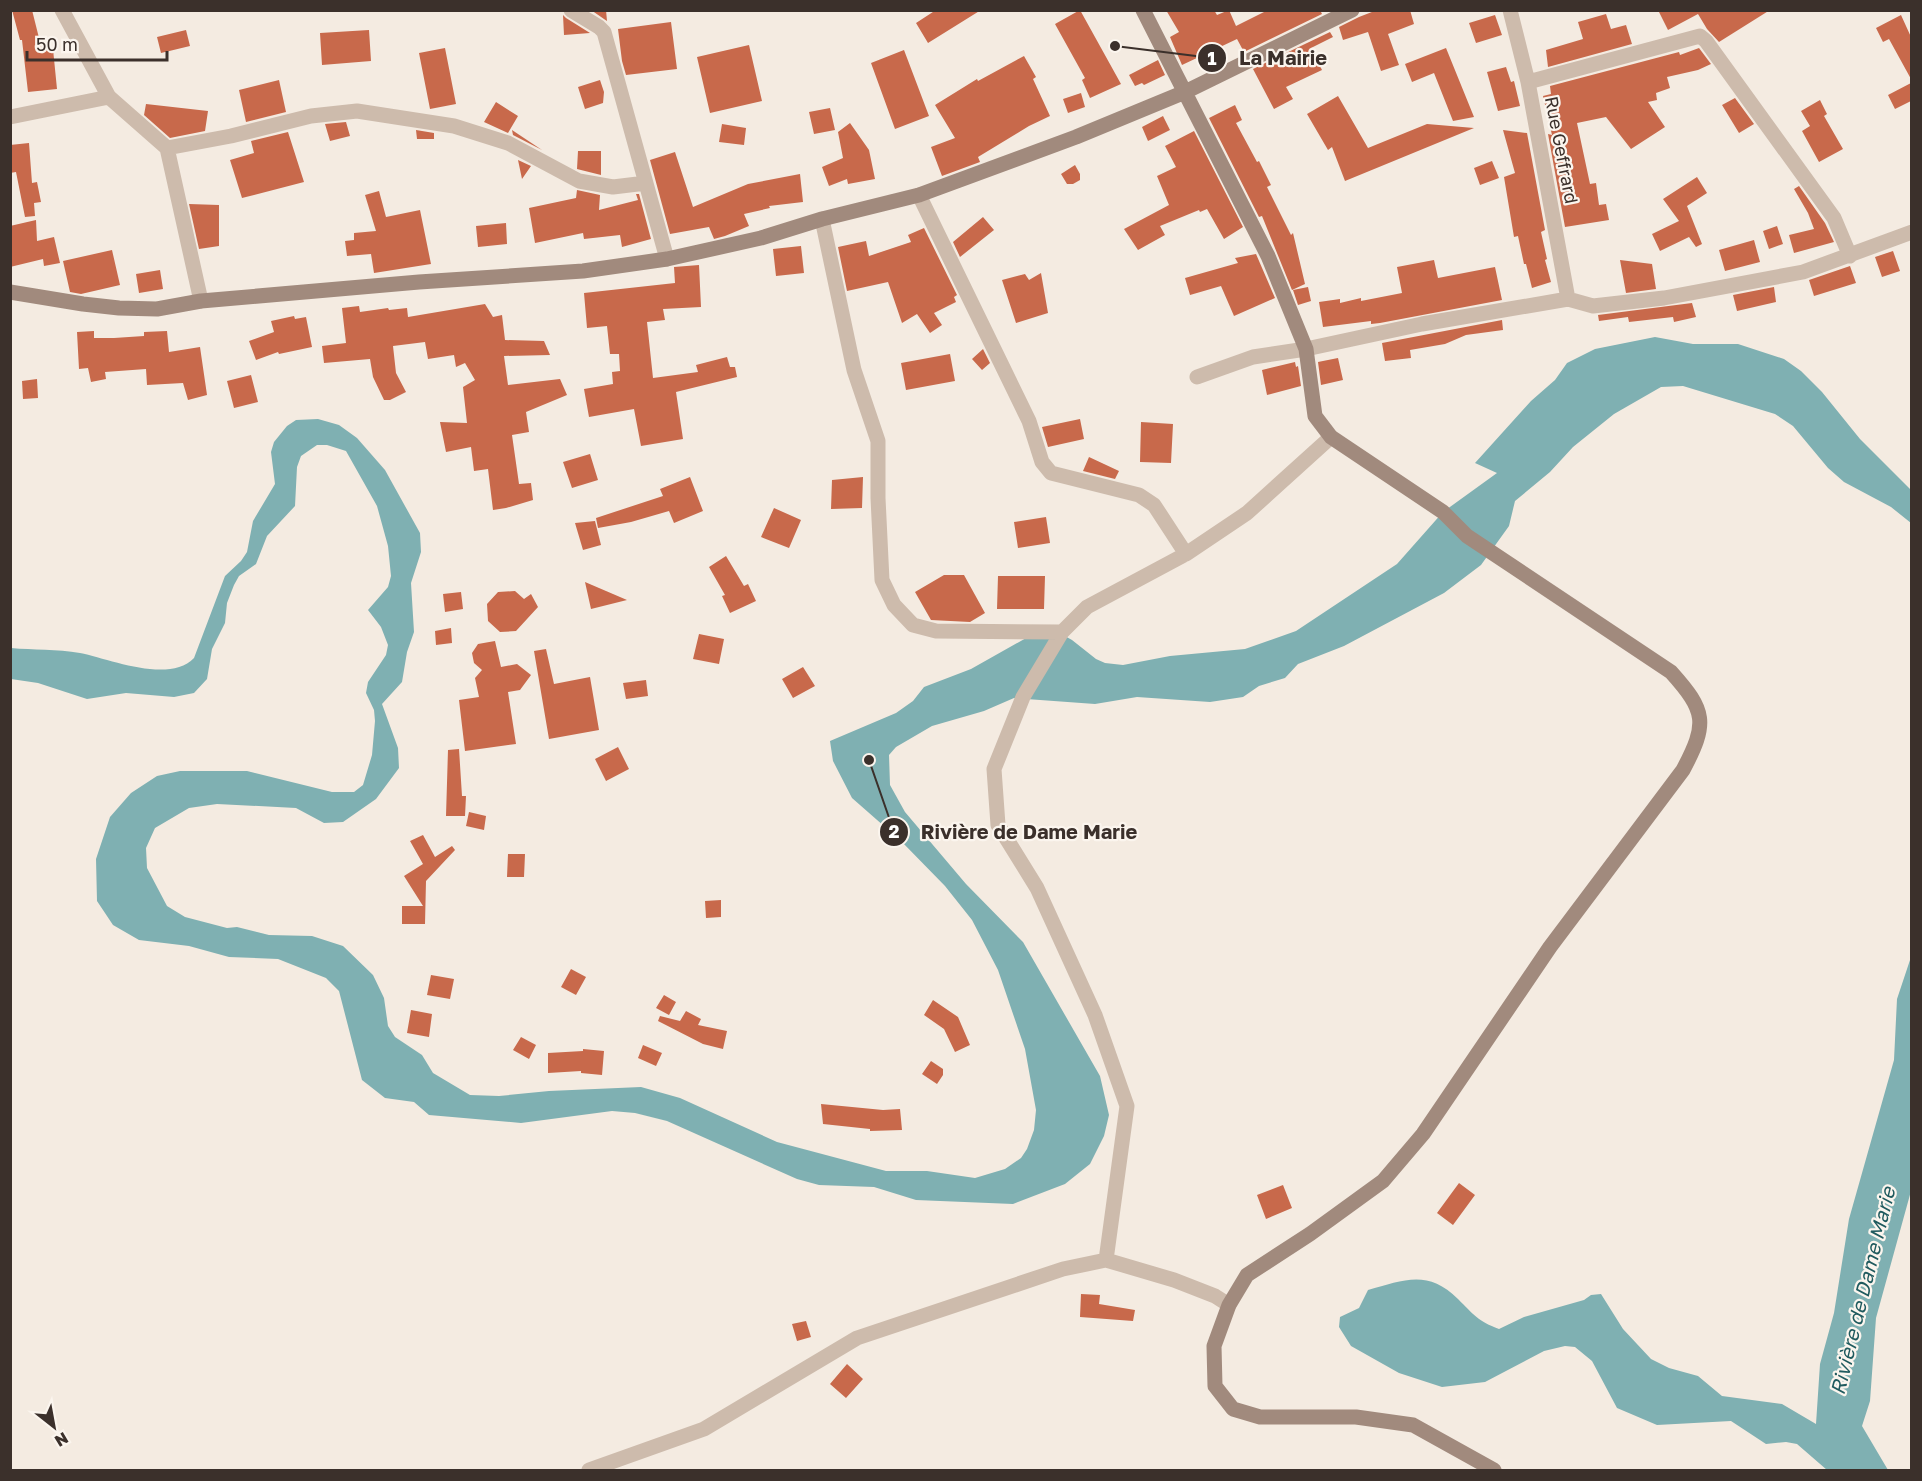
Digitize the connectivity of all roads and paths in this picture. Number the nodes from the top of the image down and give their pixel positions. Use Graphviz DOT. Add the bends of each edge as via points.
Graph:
graph roads {
  1 [pos="62,10"];
  2 [pos="571,10"];
  3 [pos="1143,10"];
  4 [pos="1352,10"];
  5 [pos="1510,10"];
  6 [pos="1528,82"];
  7 [pos="1185,92"];
  8 [pos="109,97"];
  9 [pos="10,117"];
  10 [pos="167,148"];
  11 [pos="646,183"];
  12 [pos="919,195"];
  13 [pos="822,219"];
  14 [pos="1911,232"];
  15 [pos="1850,256"];
  16 [pos="667,259"];
  17 [pos="10,292"];
  18 [pos="1568,298"];
  19 [pos="201,301"];
  20 [pos="1306,349"];
  21 [pos="1197,377"];
  22 [pos="1331,437"];
  23 [pos="1186,554"];
  24 [pos="1062,632"];
  25 [pos="1106,1260"];
  26 [pos="1229,1305"];
  27 [pos="589,1470"];
  28 [pos="1494,1470"];
  1 -- 8 [label="street"];
  2 -- 11 [label="street" via="604,32"];
  3 -- 7 [label="street"];
  4 -- 7 [label="street"];
  5 -- 6 [label="street, Rue Geffrard"];
  6 -- 15 [label="street" via="1700,36 1834,218"];
  6 -- 18 [label="street, Rue Geffrard"];
  7 -- 12 [label="street"];
  7 -- 20 [label="street" via="1268,256"];
  8 -- 9 [label="street"];
  8 -- 10 [label="street"];
  10 -- 11 [label="street" via="311,116 357,111 454,126 508,143 579,181 614,187"];
  10 -- 19 [label="street"];
  11 -- 16 [label="street"];
  12 -- 13 [label="street"];
  12 -- 23 [label="street" via="1029,422 1042,462 1051,472 1139,495 1154,505"];
  13 -- 16 [label="street" via="761,238"];
  13 -- 24 [label="street" via="854,370 878,441 882,580 894,605 913,625 936,631"];
  14 -- 15 [label="street"];
  15 -- 18 [label="street" via="1803,272 1664,298 1593,306"];
  16 -- 19 [label="street" via="572,272"];
  17 -- 19 [label="street" via="119,308 157,309"];
  18 -- 20 [label="street"];
  20 -- 21 [label="street" via="1253,357"];
  20 -- 22 [label="street" via="1315,416"];
  22 -- 23 [label="street" via="1246,513"];
  22 -- 26 [label="street" via="1443,512 1467,537 1671,672 1692,695 1701,718 1696,745 1683,770 1550,947 1424,1134 1383,1181 1247,1275"];
  23 -- 24 [label="street" via="1087,607"];
  24 -- 25 [label="street" via="1023,697 994,769 998,825 1037,888 1095,1015 1127,1106"];
  25 -- 26 [label="street" via="1174,1280"];
  25 -- 27 [label="street" via="1063,1269 857,1338 704,1429"];
  26 -- 28 [label="street" via="1214,1346 1214,1367 1215,1386 1233,1409 1260,1417 1356,1417 1413,1425"];
}
